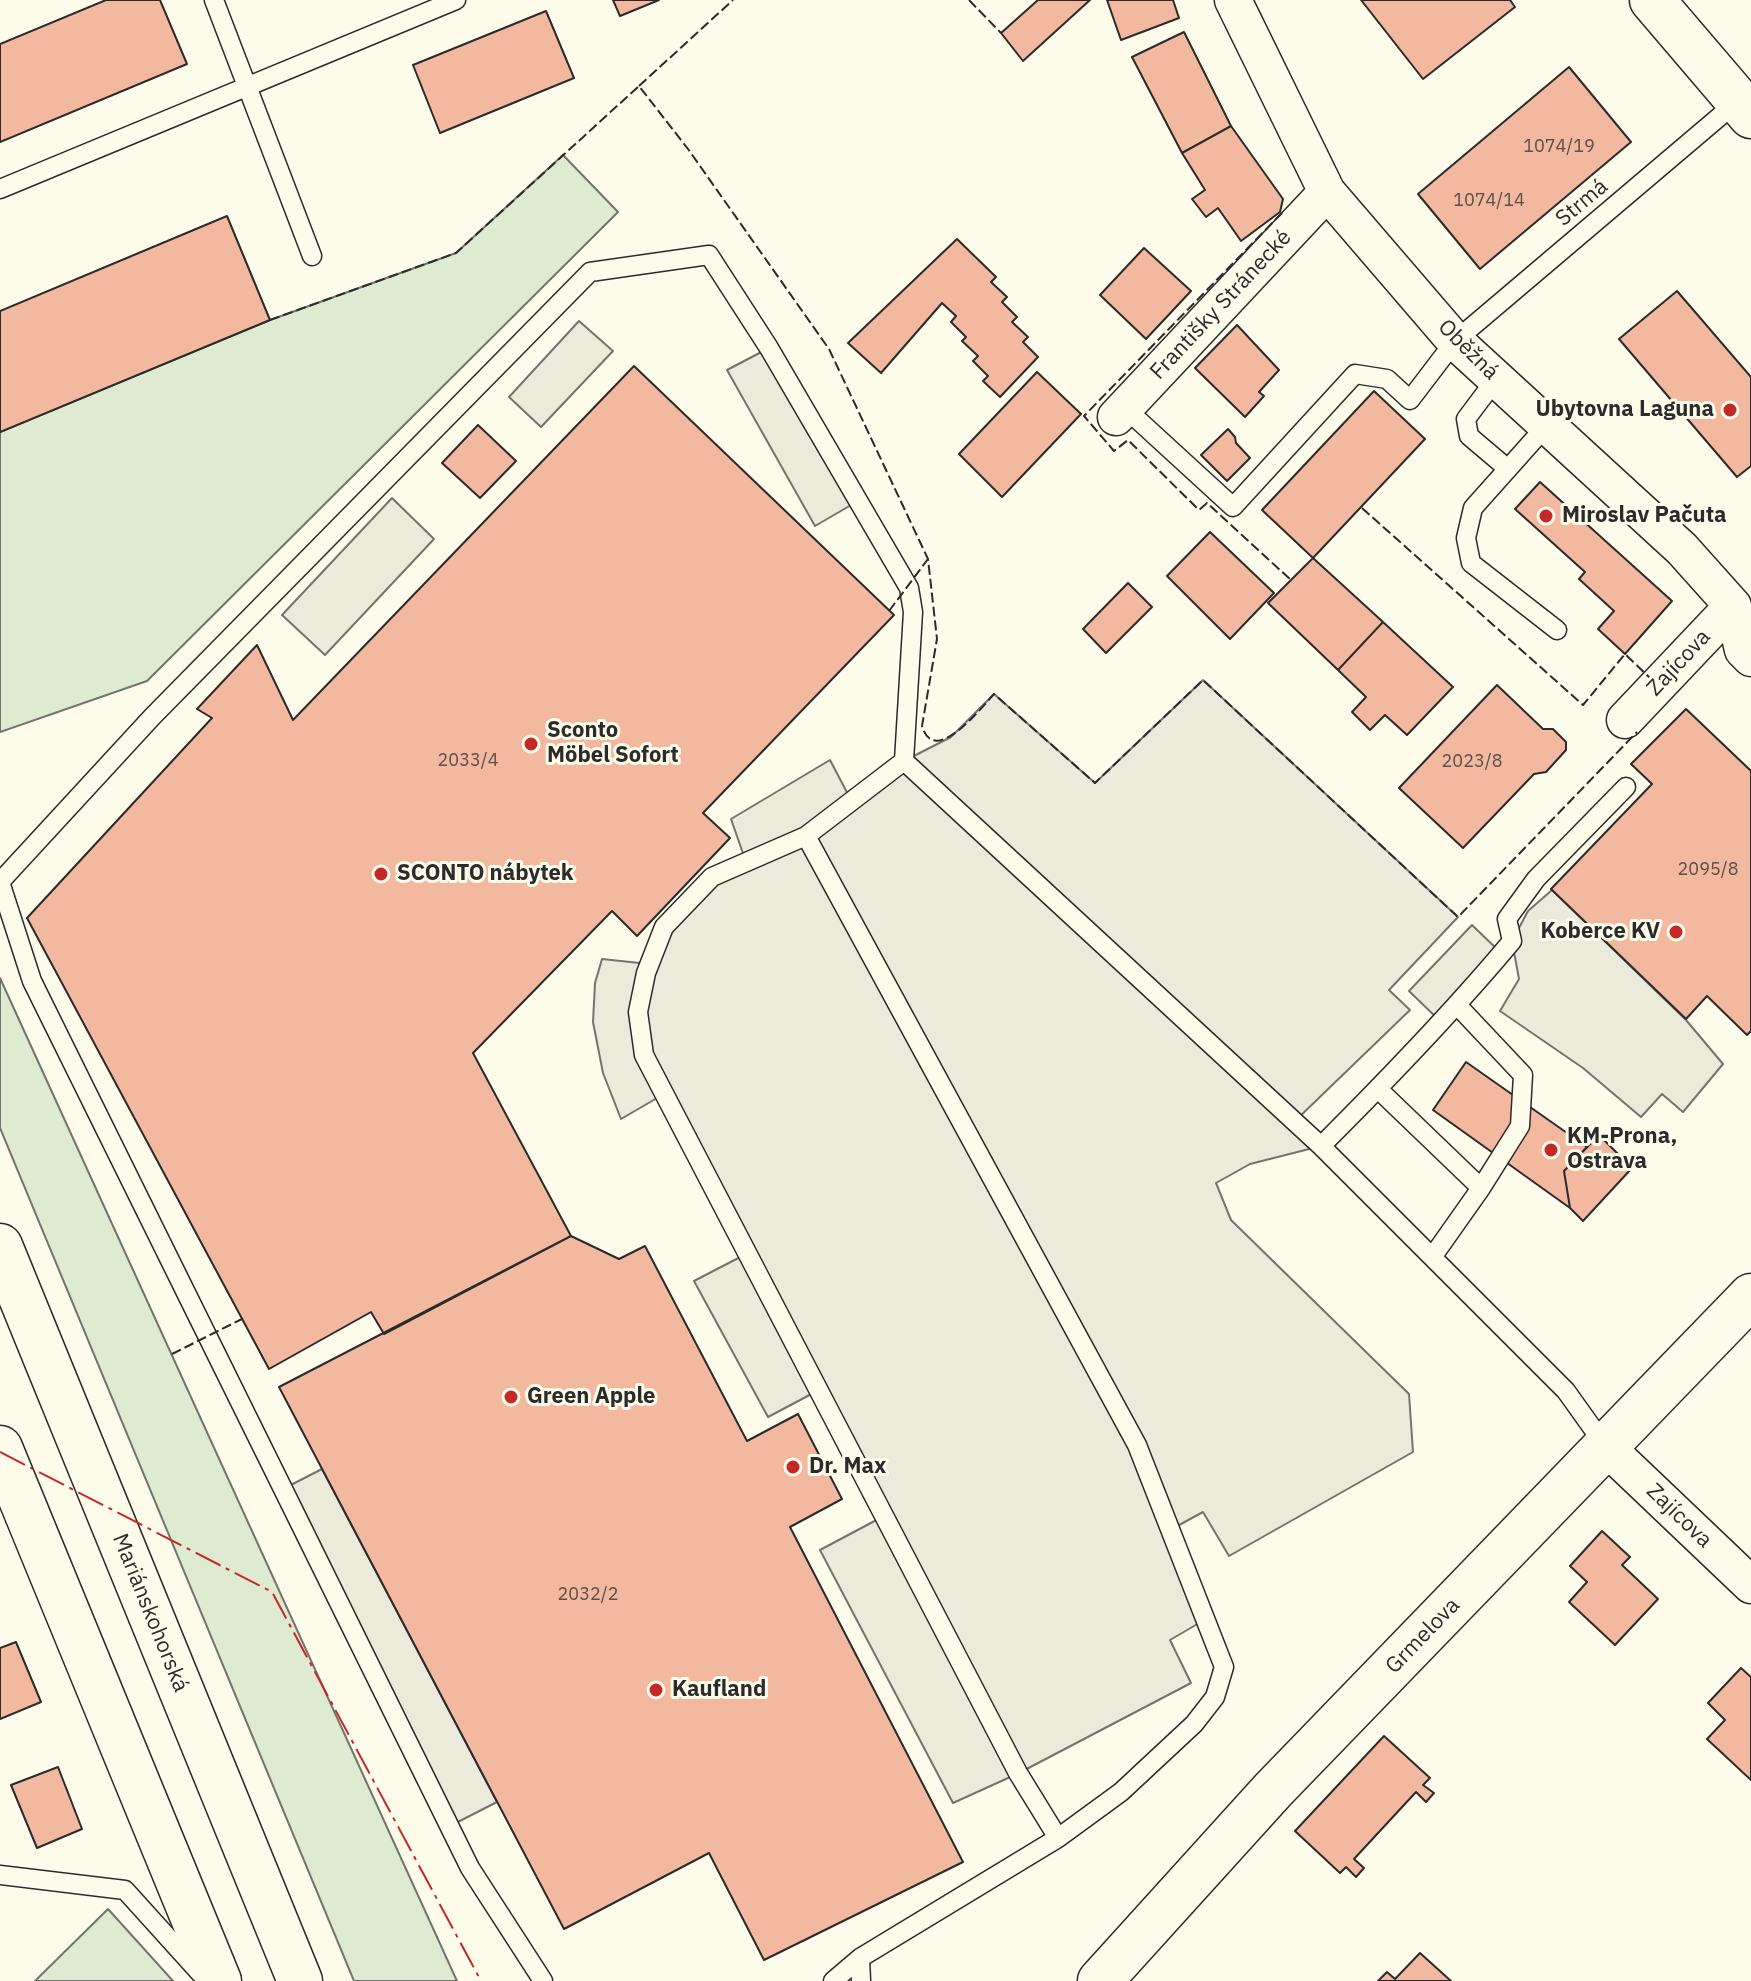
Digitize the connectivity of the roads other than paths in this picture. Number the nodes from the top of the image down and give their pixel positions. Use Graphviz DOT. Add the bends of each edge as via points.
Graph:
graph roads {
  1 [pos="214,0"];
  2 [pos="456,0"];
  3 [pos="1233,0"];
  4 [pos="1652,0"];
  5 [pos="247,85"];
  6 [pos="1745,108"];
  7 [pos="0,189"];
  8 [pos="1327,192"];
  9 [pos="312,256"];
  10 [pos="1455,341"];
  11 [pos="1496,379"];
  12 [pos="1120,412"];
  13 [pos="1547,425"];
  14 [pos="1508,469"];
  15 [pos="1733,606"];
  16 [pos="1557,630"];
  17 [pos="1751,658"];
  18 [pos="1625,720"];
  19 [pos="904,761"];
  20 [pos="1626,787"];
  21 [pos="806,836"];
  22 [pos="1457,1005"];
  23 [pos="1378,1089"];
  24 [pos="1321,1146"];
  25 [pos="1481,1188"];
  26 [pos="0,1246"];
  27 [pos="1433,1256"];
  28 [pos="1751,1296"];
  29 [pos="1606,1447"];
  30 [pos="0,1448"];
  31 [pos="1751,1585"];
  32 [pos="1058,1838"];
  33 [pos="0,1875"];
  34 [pos="860,1958"];
  35 [pos="207,1981"];
  36 [pos="219,1981"];
  37 [pos="300,1981"];
  38 [pos="543,1981"];
  39 [pos="833,1981"];
  40 [pos="861,1981"];
  41 [pos="1100,1981"];
  1 -- 5 [label="lane"];
  2 -- 5 [label="lane"];
  3 -- 8 [label="street, Oběžná"];
  4 -- 6 [label="main road"];
  5 -- 7 [label="lane"];
  5 -- 9 [label="lane"];
  6 -- 10 [label="lane, Strmá"];
  8 -- 10 [label="street, Oběžná"];
  8 -- 12 [label="street, Františky Stránecké"];
  10 -- 11 [label="street, Oběžná"];
  10 -- 12 [label="lane, Strmá" via="1410,400 1387,379 1355,374 1233,507"];
  11 -- 13 [label="street, Oběžná"];
  11 -- 14 [label="lane" via="1466,419 1469,436"];
  13 -- 14 [label="lane"];
  13 -- 15 [label="street, Oběžná" via="1682,549"];
  14 -- 16 [label="lane" via="1473,508 1466,538 1471,563"];
  15 -- 17 [label="street, Oběžná" via="1743,650"];
  15 -- 18 [label="street, Zajícova"];
  19 -- 21 [label="lane"];
  19 -- 24 [label="lane"];
  19 -- 38 [label="lane" via="913,612 909,588 709,255 590,272 152,717 0,882 32,981 289,1503 470,1868"];
  20 -- 22 [label="lane" via="1536,879 1507,919 1512,941"];
  21 -- 32 [label="lane" via="1137,1445 1224,1667 1215,1697 1194,1724 1121,1792"];
  21 -- 32 [label="lane" via="712,877 664,927 638,1012 644,1055 1018,1773"];
  22 -- 23 [label="lane"];
  22 -- 25 [label="lane" via="1523,1075 1520,1126"];
  23 -- 24 [label="lane"];
  23 -- 25 [label="lane"];
  24 -- 27 [label="lane"];
  25 -- 27 [label="lane"];
  26 -- 37 [label="main road, Mariánskohorská"];
  27 -- 29 [label="lane" via="1566,1391"];
  28 -- 29 [label="main road, Grmelova"];
  29 -- 31 [label="street, Zajícova"];
  29 -- 41 [label="main road, Grmelova" via="1273,1790"];
  30 -- 36 [label="main road"];
  32 -- 34 [label="lane"];
  33 -- 35 [label="lane" via="125,1890"];
  34 -- 39 [label="lane"];
  34 -- 40 [label="lane"];
}
